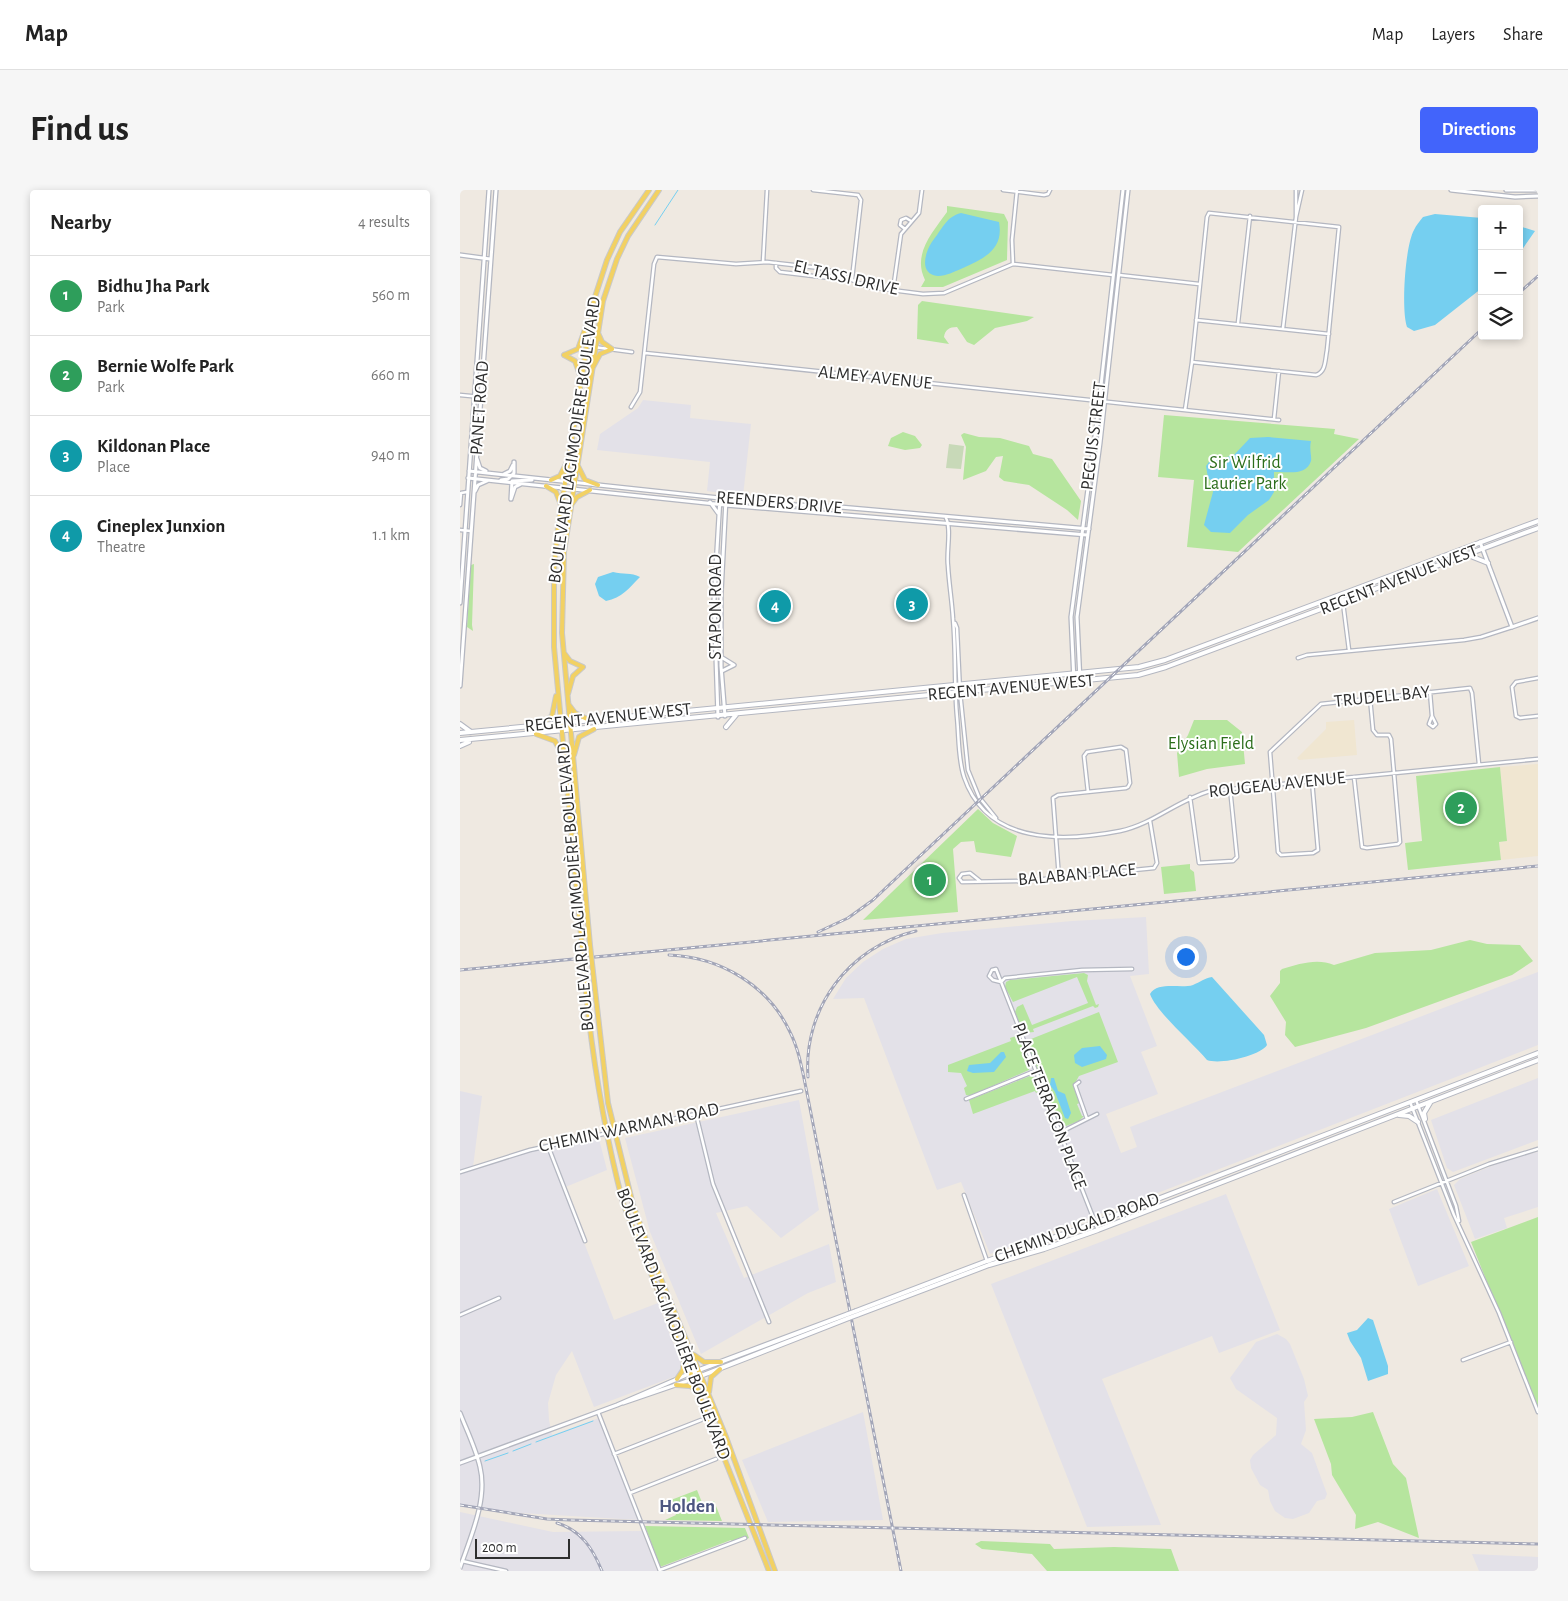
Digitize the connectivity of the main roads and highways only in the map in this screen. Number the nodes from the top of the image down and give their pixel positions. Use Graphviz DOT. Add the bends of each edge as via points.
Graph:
graph roads {
  1 [pos="649,190"];
  2 [pos="659,190"];
  3 [pos="591,318"];
  4 [pos="598,325"];
  5 [pos="590,378"];
  6 [pos="580,383"];
  7 [pos="569,458"];
  8 [pos="577,464"];
  9 [pos="551,480"];
  10 [pos="598,485"];
  11 [pos="546,486"];
  12 [pos="590,490"];
  13 [pos="571,505"];
  14 [pos="561,507"];
  15 [pos="1538,520"];
  16 [pos="1538,528"];
  17 [pos="1466,554"];
  18 [pos="1488,563"];
  19 [pos="1277,618"];
  20 [pos="1273,628"];
  21 [pos="1196,649"];
  22 [pos="563,651"];
  23 [pos="1199,655"];
  24 [pos="558,689"];
  25 [pos="904,691"];
  26 [pos="889,692"];
  27 [pos="881,693"];
  28 [pos="851,696"];
  29 [pos="840,697"];
  30 [pos="905,697"];
  31 [pos="898,698"];
  32 [pos="567,700"];
  33 [pos="877,700"];
  34 [pos="843,704"];
  35 [pos="833,705"];
  36 [pos="665,713"];
  37 [pos="736,715"];
  38 [pos="589,720"];
  39 [pos="570,722"];
  40 [pos="666,722"];
  41 [pos="561,723"];
  42 [pos="460,724"];
  43 [pos="540,725"];
  44 [pos="726,727"];
  45 [pos="594,729"];
  46 [pos="570,731"];
  47 [pos="471,732"];
  48 [pos="561,732"];
  49 [pos="460,733"];
  50 [pos="536,734"];
  51 [pos="460,740"];
  52 [pos="474,740"];
  53 [pos="460,746"];
  54 [pos="564,758"];
  55 [pos="573,759"];
  56 [pos="1538,1052"];
  57 [pos="1538,1060"];
  58 [pos="1432,1100"];
  59 [pos="1392,1116"];
  60 [pos="1424,1119"];
  61 [pos="1418,1122"];
  62 [pos="856,1313"];
  63 [pos="849,1316"];
  64 [pos="690,1350"];
  65 [pos="684,1356"];
  66 [pos="721,1362"];
  67 [pos="720,1368"];
  68 [pos="699,1370"];
  69 [pos="691,1373"];
  70 [pos="701,1376"];
  71 [pos="677,1379"];
  72 [pos="693,1379"];
  73 [pos="676,1385"];
  74 [pos="698,1390"];
  75 [pos="709,1395"];
  76 [pos="769,1571"];
  77 [pos="775,1571"];
  1 -- 3 [label="main road, BOULEVARD LAGIMODIÈRE BOULEVARD" via="612,248"];
  2 -- 4 [label="main road, BOULEVARD LAGIMODIÈRE BOULEVARD" via="635,224 617,259"];
  3 -- 6 [label="main road, BOULEVARD LAGIMODIÈRE BOULEVARD"];
  3 -- 6 [label="main road" via="578,349 564,355 577,364"];
  4 -- 5 [label="main road, BOULEVARD LAGIMODIÈRE BOULEVARD"];
  4 -- 5 [label="main road" via="600,340 612,349 598,356"];
  5 -- 8 [label="main road, BOULEVARD LAGIMODIÈRE BOULEVARD"];
  6 -- 7 [label="main road, BOULEVARD LAGIMODIÈRE BOULEVARD"];
  7 -- 9 [label="main road" via="560,476"];
  7 -- 14 [label="main road, BOULEVARD LAGIMODIÈRE BOULEVARD"];
  8 -- 10 [label="main road" via="584,478"];
  8 -- 13 [label="main road, BOULEVARD LAGIMODIÈRE BOULEVARD"];
  11 -- 14 [label="main road" via="556,492"];
  12 -- 13 [label="main road"];
  13 -- 22 [label="main road, BOULEVARD LAGIMODIÈRE BOULEVARD" via="562,577"];
  14 -- 24 [label="main road, BOULEVARD LAGIMODIÈRE BOULEVARD" via="552,605"];
  15 -- 19 [label="main road, REGENT AVENUE WEST"];
  16 -- 17 [label="main road, REGENT AVENUE WEST"];
  17 -- 18 [label="main road"];
  17 -- 20 [label="main road, REGENT AVENUE WEST"];
  19 -- 20 [label="main road"];
  19 -- 21 [label="main road, REGENT AVENUE WEST"];
  20 -- 23 [label="main road, REGENT AVENUE WEST"];
  21 -- 23 [label="main road"];
  21 -- 25 [label="main road, REGENT AVENUE WEST" via="1139,667"];
  22 -- 32 [label="main road, BOULEVARD LAGIMODIÈRE BOULEVARD"];
  22 -- 32 [label="main road" via="570,661 583,667 573,676"];
  23 -- 30 [label="main road, REGENT AVENUE WEST" via="1138,675"];
  24 -- 41 [label="main road, BOULEVARD LAGIMODIÈRE BOULEVARD"];
  24 -- 43 [label="main road" via="553,714"];
  25 -- 26 [label="main road, REGENT AVENUE WEST"];
  25 -- 30 [label="main road"];
  26 -- 27 [label="main road, REGENT AVENUE WEST"];
  26 -- 31 [label="main road"];
  27 -- 28 [label="main road, REGENT AVENUE WEST"];
  27 -- 33 [label="main road"];
  28 -- 29 [label="main road, REGENT AVENUE WEST"];
  28 -- 34 [label="main road"];
  29 -- 35 [label="main road"];
  29 -- 36 [label="main road, REGENT AVENUE WEST"];
  30 -- 31 [label="main road, REGENT AVENUE WEST"];
  31 -- 33 [label="main road, REGENT AVENUE WEST"];
  32 -- 38 [label="main road" via="575,713"];
  32 -- 39 [label="main road, BOULEVARD LAGIMODIÈRE BOULEVARD"];
  33 -- 34 [label="main road, REGENT AVENUE WEST"];
  34 -- 35 [label="main road, REGENT AVENUE WEST"];
  35 -- 37 [label="main road, REGENT AVENUE WEST"];
  36 -- 38 [label="main road, REGENT AVENUE WEST"];
  36 -- 40 [label="main road"];
  37 -- 40 [label="main road, REGENT AVENUE WEST"];
  37 -- 44 [label="main road"];
  38 -- 39 [label="main road, REGENT AVENUE WEST"];
  39 -- 41 [label="main road, REGENT AVENUE WEST"];
  39 -- 46 [label="main road, BOULEVARD LAGIMODIÈRE BOULEVARD"];
  40 -- 45 [label="main road, REGENT AVENUE WEST"];
  41 -- 43 [label="main road, REGENT AVENUE WEST"];
  41 -- 48 [label="main road, BOULEVARD LAGIMODIÈRE BOULEVARD"];
  42 -- 47 [label="main road"];
  43 -- 47 [label="main road, REGENT AVENUE WEST"];
  45 -- 46 [label="main road, REGENT AVENUE WEST"];
  45 -- 55 [label="main road" via="579,737"];
  46 -- 48 [label="main road, REGENT AVENUE WEST"];
  46 -- 55 [label="main road, BOULEVARD LAGIMODIÈRE BOULEVARD"];
  47 -- 49 [label="main road, REGENT AVENUE WEST"];
  48 -- 50 [label="main road, REGENT AVENUE WEST"];
  48 -- 54 [label="main road, BOULEVARD LAGIMODIÈRE BOULEVARD"];
  50 -- 52 [label="main road, REGENT AVENUE WEST"];
  50 -- 54 [label="main road" via="555,741"];
  51 -- 52 [label="main road, REGENT AVENUE WEST"];
  52 -- 53 [label="main road"];
  54 -- 65 [label="main road, BOULEVARD LAGIMODIÈRE BOULEVARD, bridge" via="595,1074 605,1134 626,1211"];
  55 -- 64 [label="main road, BOULEVARD LAGIMODIÈRE BOULEVARD, bridge" via="602,1066 614,1132 637,1217"];
  56 -- 62 [label="main road, CHEMIN DUGALD ROAD"];
  57 -- 58 [label="main road, CHEMIN DUGALD ROAD"];
  58 -- 59 [label="main road, CHEMIN DUGALD ROAD"];
  58 -- 60 [label="main road"];
  59 -- 61 [label="main road" via="1409,1116"];
  59 -- 62 [label="main road, CHEMIN DUGALD ROAD" via="1098,1230"];
  62 -- 63 [label="main road, CHEMIN DUGALD ROAD, bridge"];
  63 -- 66 [label="main road, CHEMIN DUGALD ROAD"];
  63 -- 67 [label="main road, CHEMIN DUGALD ROAD"];
  64 -- 66 [label="main road" via="701,1362"];
  64 -- 68 [label="main road, BOULEVARD LAGIMODIÈRE BOULEVARD"];
  65 -- 69 [label="main road, BOULEVARD LAGIMODIÈRE BOULEVARD"];
  65 -- 71 [label="main road" via="684,1368"];
  66 -- 68 [label="main road, CHEMIN DUGALD ROAD"];
  67 -- 70 [label="main road, CHEMIN DUGALD ROAD"];
  67 -- 75 [label="main road" via="710,1380"];
  68 -- 69 [label="main road, CHEMIN DUGALD ROAD"];
  68 -- 70 [label="main road, BOULEVARD LAGIMODIÈRE BOULEVARD"];
  69 -- 72 [label="main road, BOULEVARD LAGIMODIÈRE BOULEVARD"];
  70 -- 72 [label="main road, CHEMIN DUGALD ROAD"];
  70 -- 75 [label="main road, BOULEVARD LAGIMODIÈRE BOULEVARD"];
  72 -- 74 [label="main road, BOULEVARD LAGIMODIÈRE BOULEVARD"];
  73 -- 74 [label="main road"];
  74 -- 76 [label="main road, BOULEVARD LAGIMODIÈRE BOULEVARD"];
  75 -- 77 [label="main road, BOULEVARD LAGIMODIÈRE BOULEVARD"];
}
